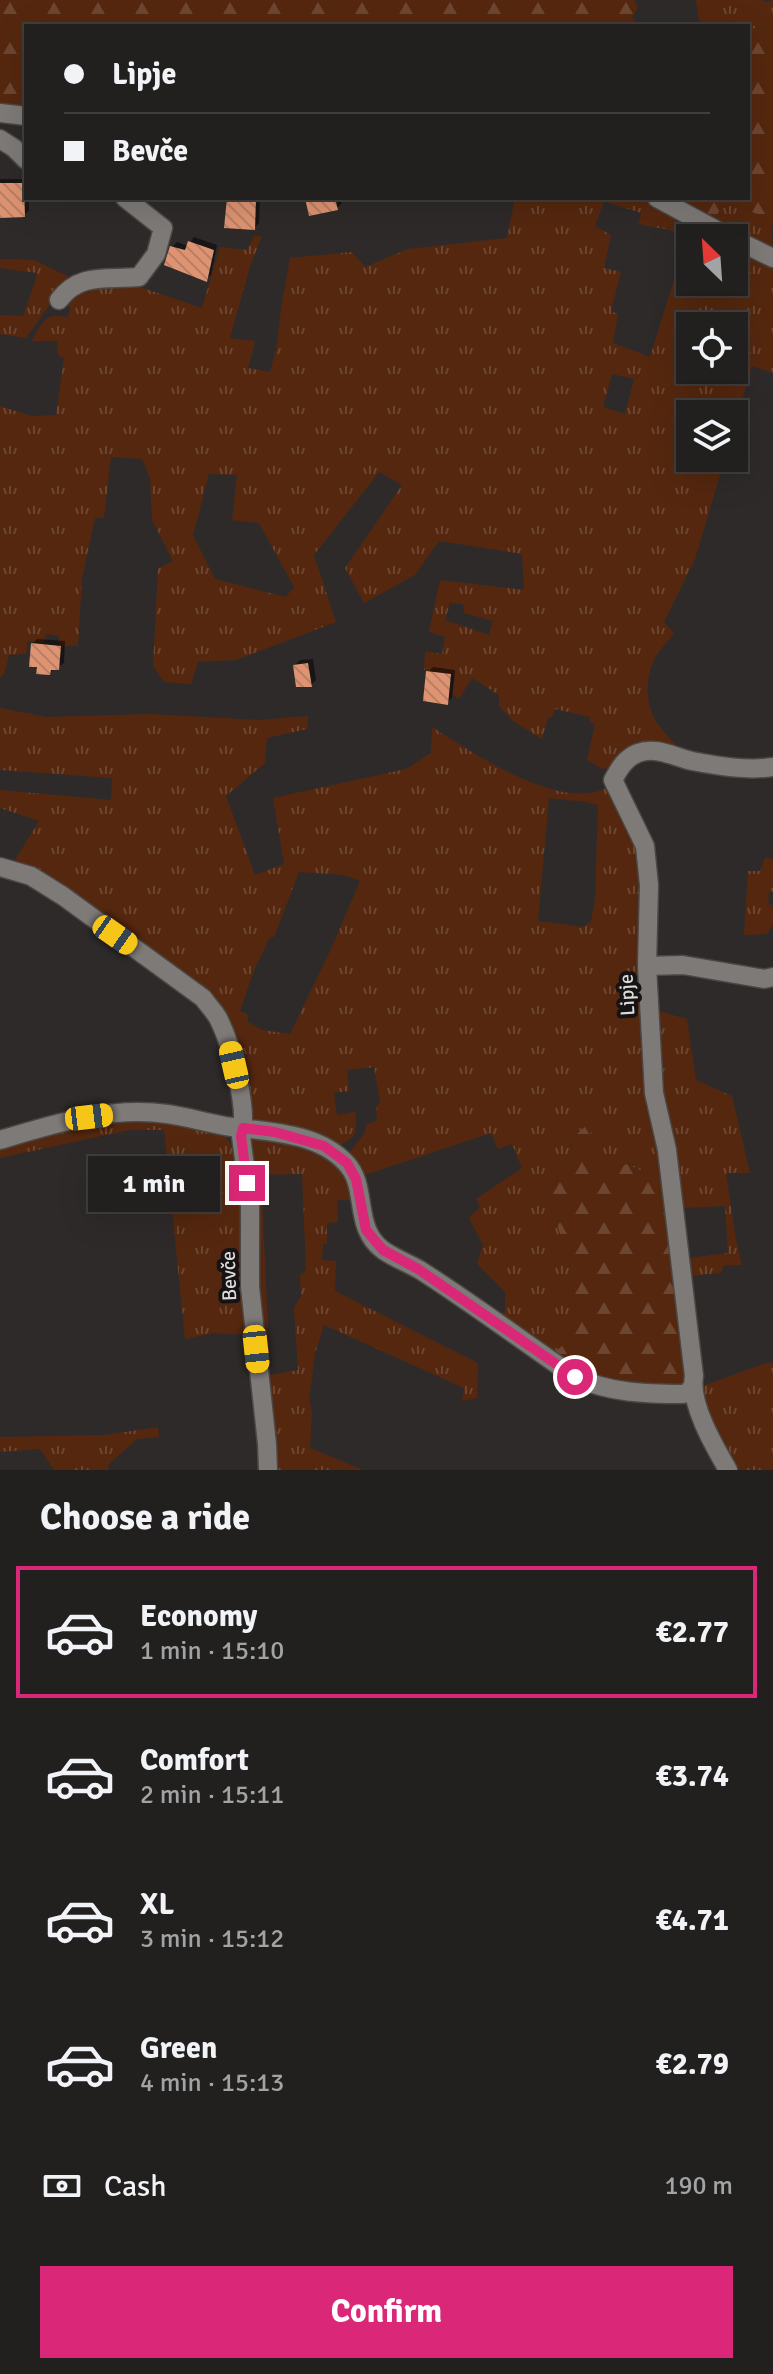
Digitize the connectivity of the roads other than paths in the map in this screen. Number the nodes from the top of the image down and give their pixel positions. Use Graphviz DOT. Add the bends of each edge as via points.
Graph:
graph roads {
  1 [pos="0,113"];
  2 [pos="24,116"];
  3 [pos="0,139"];
  4 [pos="24,158"];
  5 [pos="128,200"];
  6 [pos="661,200"];
  7 [pos="705,224"];
  8 [pos="748,246"];
  9 [pos="773,258"];
  10 [pos="59,300"];
  11 [pos="773,767"];
  12 [pos="0,867"];
  13 [pos="647,966"];
  14 [pos="773,977"];
  15 [pos="238,1128"];
  16 [pos="0,1140"];
  17 [pos="692,1387"];
  18 [pos="268,1470"];
  19 [pos="728,1470"];
  1 -- 2 [label="street"];
  3 -- 4 [label="street"];
  5 -- 10 [label="street" via="163,228 156,254 139,277 80,282"];
  6 -- 7 [label="street"];
  8 -- 9 [label="street"];
  11 -- 13 [label="street, Lipje" via="724,766 650,750 623,763 613,780 645,846"];
  12 -- 15 [label="street, Bevče" via="31,876 63,896 203,998 231,1048 238,1081"];
  13 -- 14 [label="street" via="683,965"];
  13 -- 17 [label="street, Lipje" via="654,1093 669,1166"];
  15 -- 16 [label="street" via="164,1114 113,1114 65,1120"];
  15 -- 17 [label="street" via="324,1146 352,1171 366,1230 383,1250 575,1377 592,1385 653,1394 683,1394"];
  15 -- 18 [label="street, Bevče" via="250,1206 250,1287"];
  17 -- 19 [label="street, Lipje"];
}
